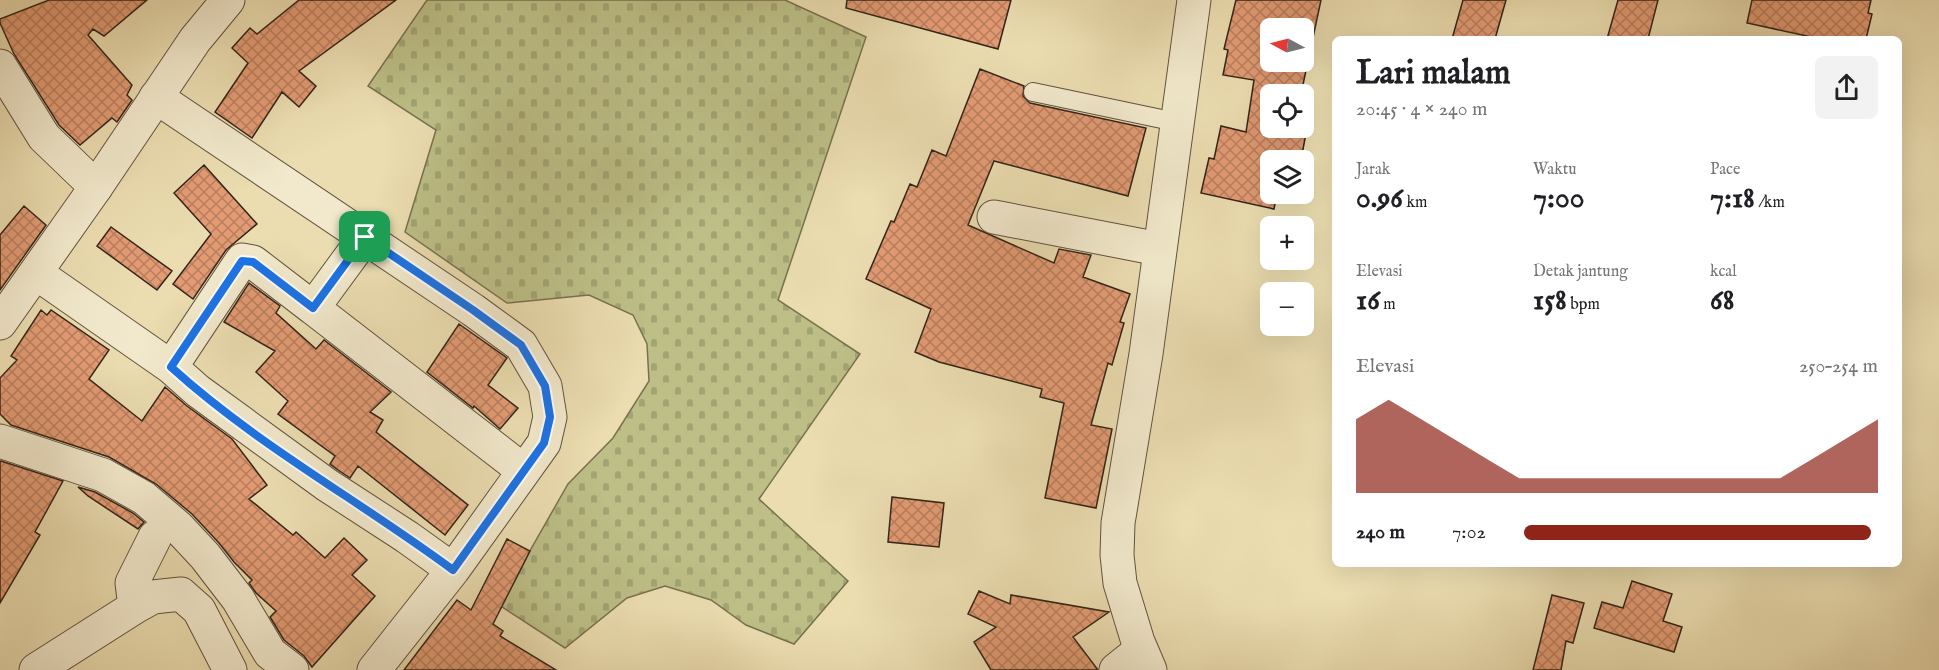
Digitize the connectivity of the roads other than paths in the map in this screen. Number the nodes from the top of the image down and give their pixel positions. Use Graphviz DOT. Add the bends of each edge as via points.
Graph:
graph roads {
  1 [pos="228,0"];
  2 [pos="1194,0"];
  3 [pos="0,66"];
  4 [pos="1033,92"];
  5 [pos="156,97"];
  6 [pos="1176,122"];
  7 [pos="96,187"];
  8 [pos="994,217"];
  9 [pos="365,237"];
  10 [pos="1159,249"];
  11 [pos="36,273"];
  12 [pos="313,308"];
  13 [pos="0,323"];
  14 [pos="171,367"];
  15 [pos="0,441"];
  16 [pos="524,471"];
  17 [pos="155,537"];
  18 [pos="453,570"];
  19 [pos="135,607"];
  20 [pos="1136,663"];
  21 [pos="36,670"];
  22 [pos="230,670"];
  23 [pos="292,670"];
  24 [pos="374,670"];
  1 -- 5 [label="street"];
  2 -- 6 [label="street"];
  3 -- 7 [label="street" via="44,137"];
  4 -- 6 [label="lane"];
  5 -- 7 [label="street"];
  5 -- 9 [label="street"];
  6 -- 10 [label="street"];
  7 -- 11 [label="street"];
  8 -- 10 [label="street"];
  9 -- 12 [label="street"];
  9 -- 16 [label="street" via="521,345 545,386 550,417 544,443"];
  10 -- 20 [label="street" via="1118,523 1120,583"];
  11 -- 13 [label="street"];
  11 -- 14 [label="street"];
  12 -- 14 [label="street" via="253,262 242,261"];
  12 -- 16 [label="street"];
  14 -- 18 [label="street" via="327,485"];
  15 -- 23 [label="street" via="103,475 144,498 205,556 238,599 270,653"];
  16 -- 18 [label="street"];
  17 -- 19 [label="street" via="132,583"];
  18 -- 24 [label="street"];
  19 -- 21 [label="street"];
  19 -- 22 [label="street" via="153,597 182,594 199,610"];
}
